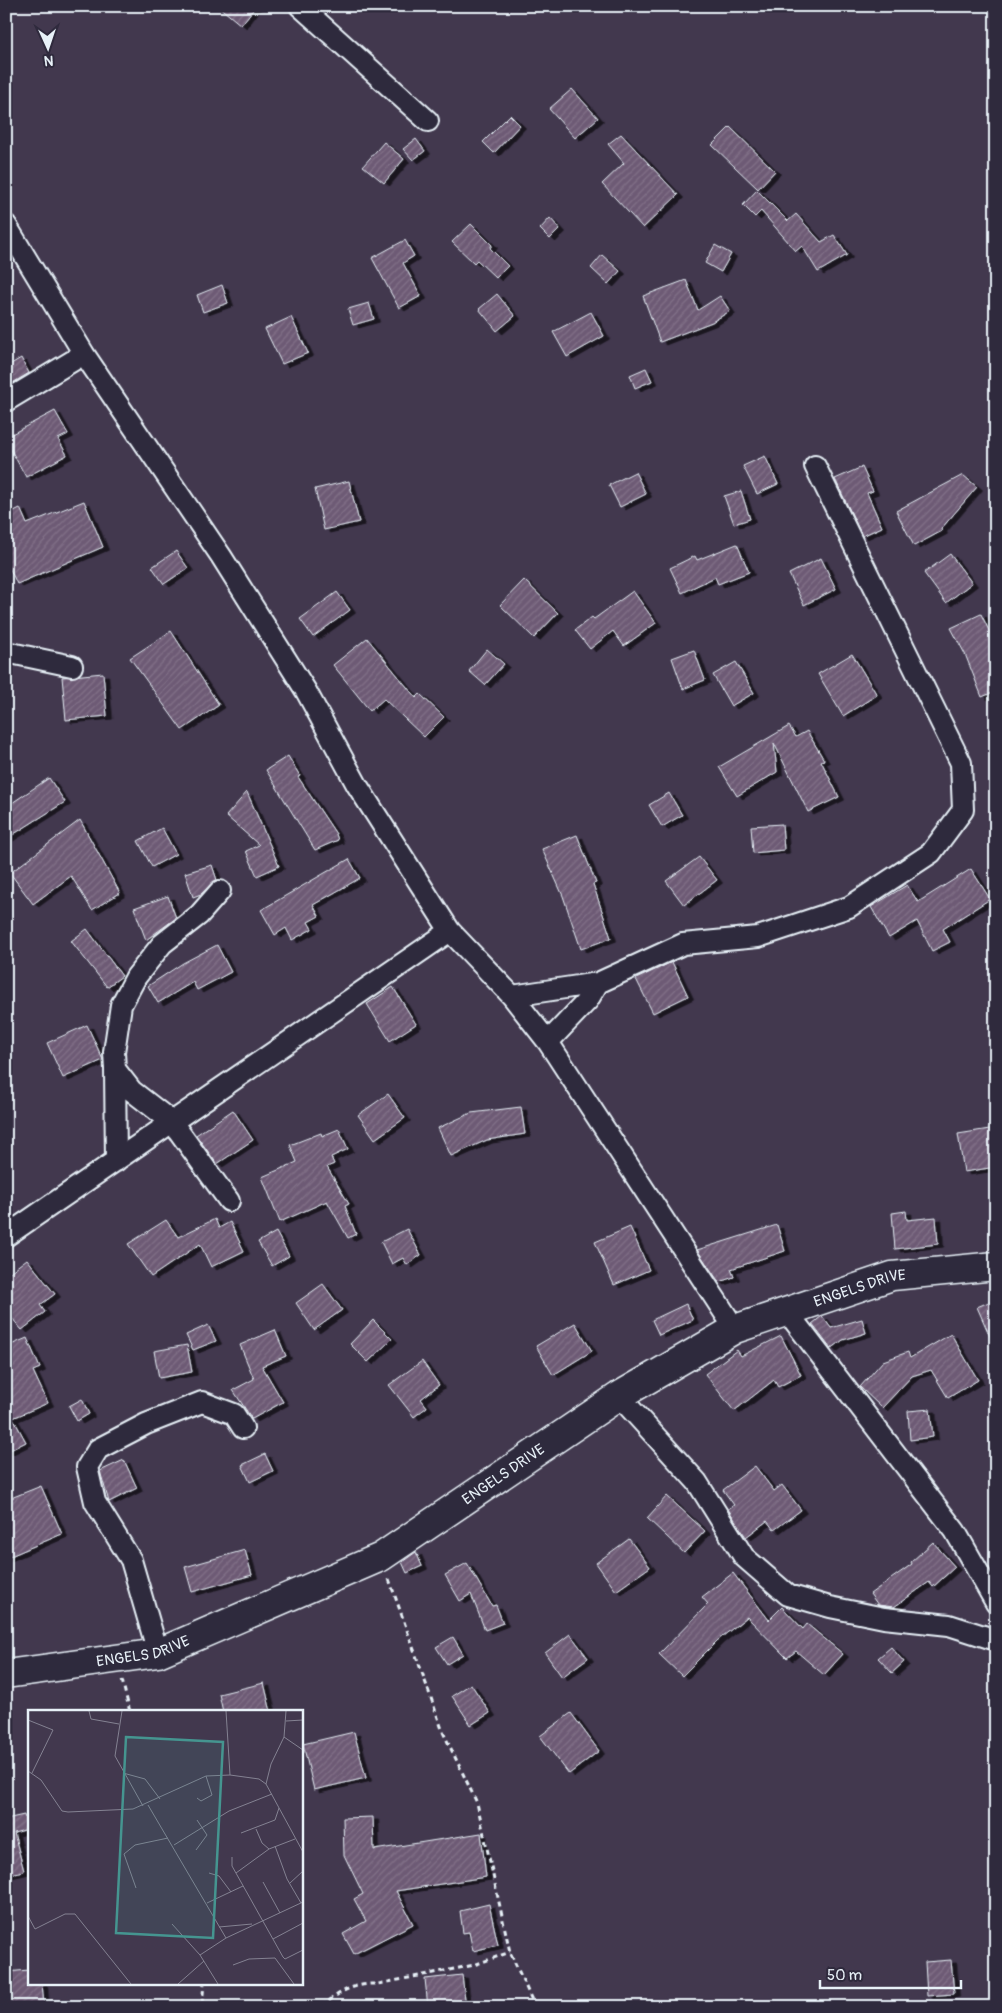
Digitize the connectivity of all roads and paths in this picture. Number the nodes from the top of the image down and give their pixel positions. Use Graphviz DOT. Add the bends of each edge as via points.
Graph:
graph roads {
  1 [pos="300,6"];
  2 [pos="428,121"];
  3 [pos="6,225"];
  4 [pos="84,354"];
  5 [pos="6,401"];
  6 [pos="815,466"];
  7 [pos="6,652"];
  8 [pos="72,666"];
  9 [pos="220,892"];
  10 [pos="450,931"];
  11 [pos="598,983"];
  12 [pos="512,996"];
  13 [pos="548,1042"];
  14 [pos="115,1069"];
  15 [pos="172,1122"];
  16 [pos="116,1161"];
  17 [pos="230,1201"];
  18 [pos="6,1236"];
  19 [pos="996,1266"];
  20 [pos="788,1313"];
  21 [pos="735,1329"];
  22 [pos="619,1396"];
  23 [pos="243,1428"];
  24 [pos="381,1557"];
  25 [pos="996,1603"];
  26 [pos="996,1640"];
  27 [pos="158,1653"];
  28 [pos="116,1660"];
  29 [pos="6,1674"];
  30 [pos="129,1710"];
  31 [pos="510,1952"];
  32 [pos="204,1986"];
  33 [pos="202,2004"];
  34 [pos="322,2007"];
  35 [pos="535,2007"];
  1 -- 2 [label="street"];
  3 -- 4 [label="street"];
  4 -- 5 [label="street"];
  4 -- 10 [label="street" via="221,556 306,691 357,785"];
  6 -- 11 [label="street" via="961,763 963,810 931,853 849,907 758,937 683,944"];
  7 -- 8 [label="street"];
  9 -- 14 [label="street" via="200,915 162,944 136,977 121,1004 114,1052"];
  10 -- 12 [label="street"];
  10 -- 15 [label="street"];
  11 -- 12 [label="street"];
  11 -- 13 [label="street" via="588,1000"];
  12 -- 13 [label="street"];
  13 -- 21 [label="street"];
  14 -- 15 [label="street" via="132,1091"];
  14 -- 16 [label="street"];
  15 -- 16 [label="street"];
  15 -- 17 [label="street"];
  16 -- 18 [label="street"];
  19 -- 20 [label="street, ENGELS DRIVE" via="892,1276"];
  20 -- 21 [label="street, ENGELS DRIVE"];
  20 -- 25 [label="street" via="955,1531"];
  21 -- 22 [label="street, ENGELS DRIVE"];
  22 -- 24 [label="street, ENGELS DRIVE"];
  22 -- 26 [label="street" via="697,1482 744,1557 788,1595 830,1608 949,1625"];
  23 -- 27 [label="street" via="234,1414 202,1402 146,1424 98,1449 87,1467 95,1502 131,1560"];
  24 -- 27 [label="street, ENGELS DRIVE"];
  24 -- 31 [label="path" via="443,1732 477,1803"];
  27 -- 28 [label="street, ENGELS DRIVE"];
  28 -- 29 [label="street, ENGELS DRIVE"];
  28 -- 30 [label="path"];
  31 -- 34 [label="path" via="474,1965 378,1984 363,1984 344,1990"];
  31 -- 35 [label="path"];
  32 -- 33 [label="path"];
}
